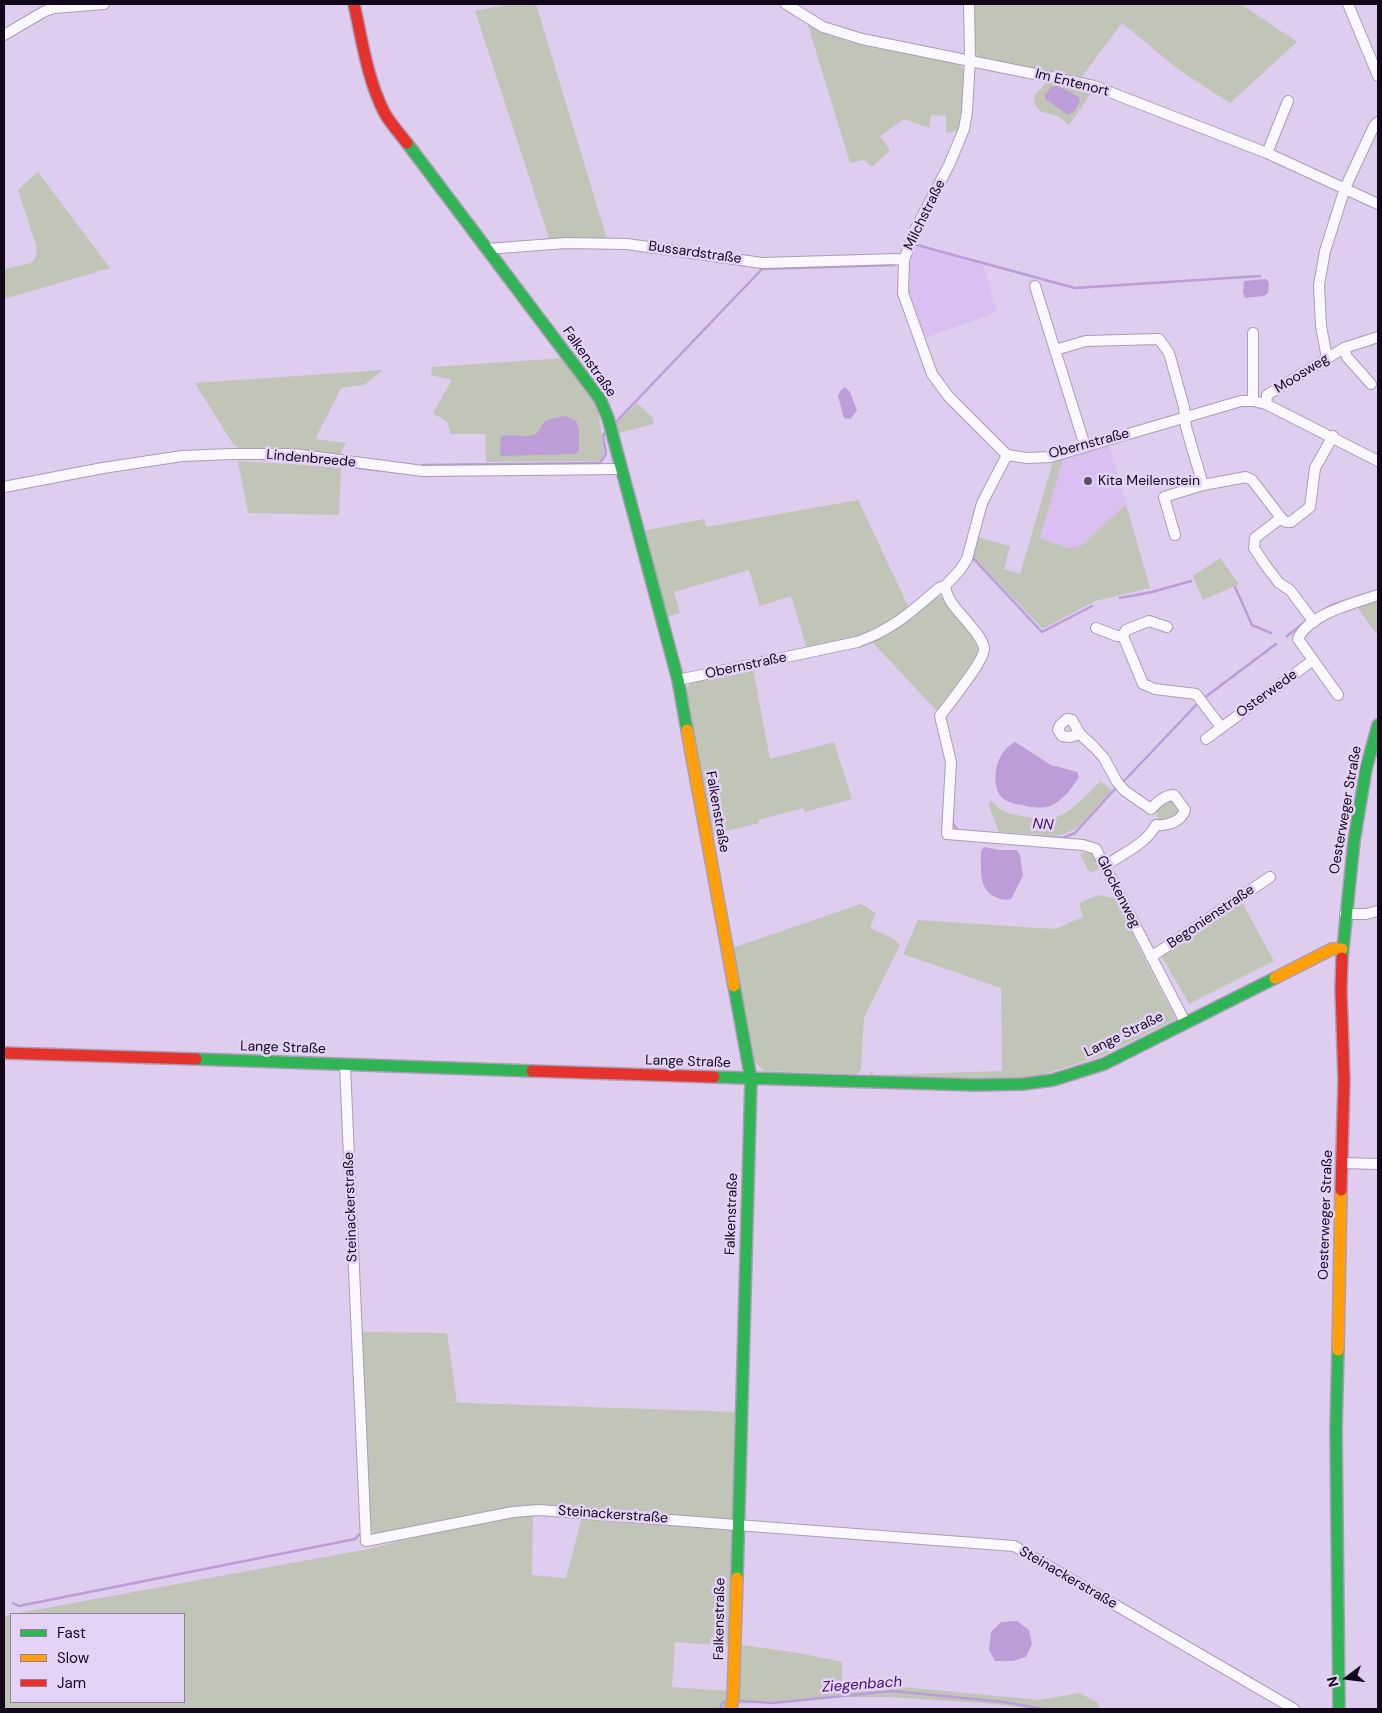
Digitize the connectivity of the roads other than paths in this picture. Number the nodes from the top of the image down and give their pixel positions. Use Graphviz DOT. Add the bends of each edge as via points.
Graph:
graph roads {
  1 [pos="104,4"];
  2 [pos="354,4"];
  3 [pos="786,4"];
  4 [pos="969,4"];
  5 [pos="1348,4"];
  6 [pos="4,35"];
  7 [pos="970,60"];
  8 [pos="1378,76"];
  9 [pos="1288,102"];
  10 [pos="1378,122"];
  11 [pos="1267,153"];
  12 [pos="1345,188"];
  13 [pos="1378,204"];
  14 [pos="487,249"];
  15 [pos="904,260"];
  16 [pos="1035,286"];
  17 [pos="1252,333"];
  18 [pos="1378,337"];
  19 [pos="1344,348"];
  20 [pos="1055,350"];
  21 [pos="1327,358"];
  22 [pos="1370,384"];
  23 [pos="1254,401"];
  24 [pos="1266,404"];
  25 [pos="1186,418"];
  26 [pos="1333,436"];
  27 [pos="1085,446"];
  28 [pos="1007,456"];
  29 [pos="1378,461"];
  30 [pos="621,469"];
  31 [pos="1203,485"];
  32 [pos="4,487"];
  33 [pos="1282,519"];
  34 [pos="1175,535"];
  35 [pos="945,586"];
  36 [pos="1378,595"];
  37 [pos="1314,622"];
  38 [pos="1167,627"];
  39 [pos="1096,628"];
  40 [pos="1123,636"];
  41 [pos="1312,661"];
  42 [pos="678,680"];
  43 [pos="1338,695"];
  44 [pos="1378,725"];
  45 [pos="1222,727"];
  46 [pos="1080,734"];
  47 [pos="1206,738"];
  48 [pos="1151,809"];
  49 [pos="1156,825"];
  50 [pos="1105,866"];
  51 [pos="1270,877"];
  52 [pos="1378,911"];
  53 [pos="1345,914"];
  54 [pos="1342,949"];
  55 [pos="1151,957"];
  56 [pos="1185,1022"];
  57 [pos="4,1054"];
  58 [pos="345,1066"];
  59 [pos="751,1079"];
  60 [pos="1343,1163"];
  61 [pos="1378,1164"];
  62 [pos="738,1524"];
  63 [pos="731,1709"];
  64 [pos="1294,1709"];
  65 [pos="1339,1709"];
  1 -- 6 [label="street" via="54,8"];
  2 -- 14 [label="street, Falkenstraße" via="367,65 385,114"];
  3 -- 7 [label="street, Im Entenort" via="824,27 862,40"];
  4 -- 7 [label="street, Milchstraße"];
  5 -- 8 [label="street"];
  7 -- 11 [label="street, Im Entenort" via="1094,86"];
  7 -- 15 [label="street, Milchstraße" via="968,112 964,129"];
  9 -- 11 [label="street"];
  10 -- 12 [label="street"];
  11 -- 12 [label="street, Im Entenort"];
  12 -- 13 [label="street, Im Entenort"];
  12 -- 21 [label="street" via="1325,251 1319,285 1320,326"];
  14 -- 15 [label="street, Bussardstraße" via="627,244 762,263"];
  14 -- 30 [label="street, Falkenstraße" via="600,399"];
  15 -- 28 [label="street, Milchstraße" via="903,293 932,374 949,397"];
  16 -- 20 [label="street"];
  17 -- 23 [label="street"];
  18 -- 19 [label="street, Moosweg"];
  19 -- 21 [label="street, Moosweg"];
  19 -- 22 [label="street, Moosweg"];
  20 -- 25 [label="street" via="1086,341 1158,339 1169,353"];
  20 -- 27 [label="street"];
  21 -- 24 [label="street, Moosweg" via="1267,395"];
  23 -- 24 [label="street, Obernstraße"];
  23 -- 25 [label="street, Obernstraße"];
  24 -- 26 [label="street, Obernstraße"];
  25 -- 27 [label="street, Obernstraße"];
  25 -- 31 [label="street"];
  26 -- 29 [label="street, Obernstraße"];
  26 -- 33 [label="street" via="1314,468 1310,507 1291,522"];
  27 -- 28 [label="street, Obernstraße" via="1050,457"];
  28 -- 35 [label="street, Obernstraße" via="982,503 967,559"];
  30 -- 32 [label="street, Lindenbreede" via="423,471 293,454 233,454 182,456"];
  30 -- 42 [label="street, Falkenstraße"];
  31 -- 33 [label="street" via="1246,477 1252,480"];
  31 -- 34 [label="street" via="1164,498"];
  33 -- 37 [label="street" via="1255,538 1254,548 1279,583 1290,590"];
  35 -- 42 [label="street, Obernstraße" via="897,624 876,636"];
  35 -- 50 [label="street, Glockenweg" via="953,605 981,639 985,649 981,661 940,716 951,762 946,834 1083,845 1096,849"];
  36 -- 37 [label="street, Osterwede" via="1333,609"];
  37 -- 41 [label="street, Osterwede" via="1298,639"];
  38 -- 40 [label="street" via="1148,621 1126,630"];
  39 -- 40 [label="street"];
  40 -- 45 [label="street" via="1143,684 1155,689 1196,694"];
  41 -- 43 [label="street, Osterwede"];
  41 -- 45 [label="street, Osterwede"];
  42 -- 59 [label="street, Falkenstraße"];
  44 -- 53 [label="street, Oesterweger Straße" via="1366,769"];
  45 -- 47 [label="street, Osterwede"];
  46 -- 48 [label="street" via="1104,758 1125,791"];
  48 -- 49 [label="street"];
  48 -- 49 [label="street" via="1169,795 1174,795 1185,810 1172,823"];
  49 -- 50 [label="street" via="1145,840"];
  50 -- 55 [label="street, Glockenweg"];
  51 -- 55 [label="street, Begonienstraße"];
  52 -- 53 [label="street"];
  53 -- 54 [label="street, Oesterweger Straße"];
  54 -- 56 [label="street, Lange Straße" via="1332,949"];
  54 -- 60 [label="street, Oesterweger Straße"];
  55 -- 56 [label="street, Glockenweg"];
  56 -- 59 [label="street, Lange Straße" via="1104,1064 1053,1080 1023,1084"];
  57 -- 58 [label="street, Lange Straße"];
  58 -- 59 [label="street, Lange Straße"];
  58 -- 62 [label="street, Steinackerstraße" via="366,1541 513,1512 539,1510"];
  59 -- 62 [label="street, Falkenstraße"];
  60 -- 61 [label="street"];
  60 -- 65 [label="street, Oesterweger Straße" via="1336,1428"];
  62 -- 63 [label="street, Falkenstraße"];
  62 -- 64 [label="street, Steinackerstraße" via="1014,1546"];
}
